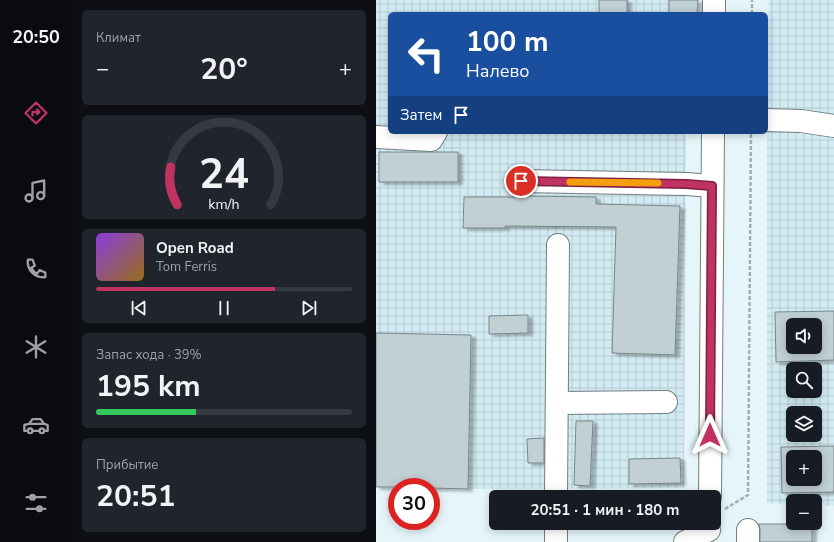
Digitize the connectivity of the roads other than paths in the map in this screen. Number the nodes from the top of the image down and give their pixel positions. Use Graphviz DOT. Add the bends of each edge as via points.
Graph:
graph roads {
  1 [pos="714,0"];
  2 [pos="714,12"];
  3 [pos="768,120"];
  4 [pos="834,126"];
  5 [pos="435,134"];
  6 [pos="713,134"];
  7 [pos="376,136"];
  8 [pos="521,181"];
  9 [pos="712,186"];
  10 [pos="558,245"];
  11 [pos="666,402"];
  12 [pos="557,403"];
  13 [pos="556,490"];
  14 [pos="712,490"];
  15 [pos="556,530"];
  16 [pos="700,530"];
  17 [pos="556,542"];
  18 [pos="685,542"];
  1 -- 2 [label="street"];
  3 -- 4 [label="street"];
  5 -- 7 [label="street" via="431,140"];
  6 -- 9 [label="street"];
  8 -- 9 [label="street"];
  9 -- 14 [label="street"];
  10 -- 12 [label="street"];
  11 -- 12 [label="street"];
  12 -- 13 [label="street"];
  15 -- 17 [label="street"];
  16 -- 18 [label="street"];
}
